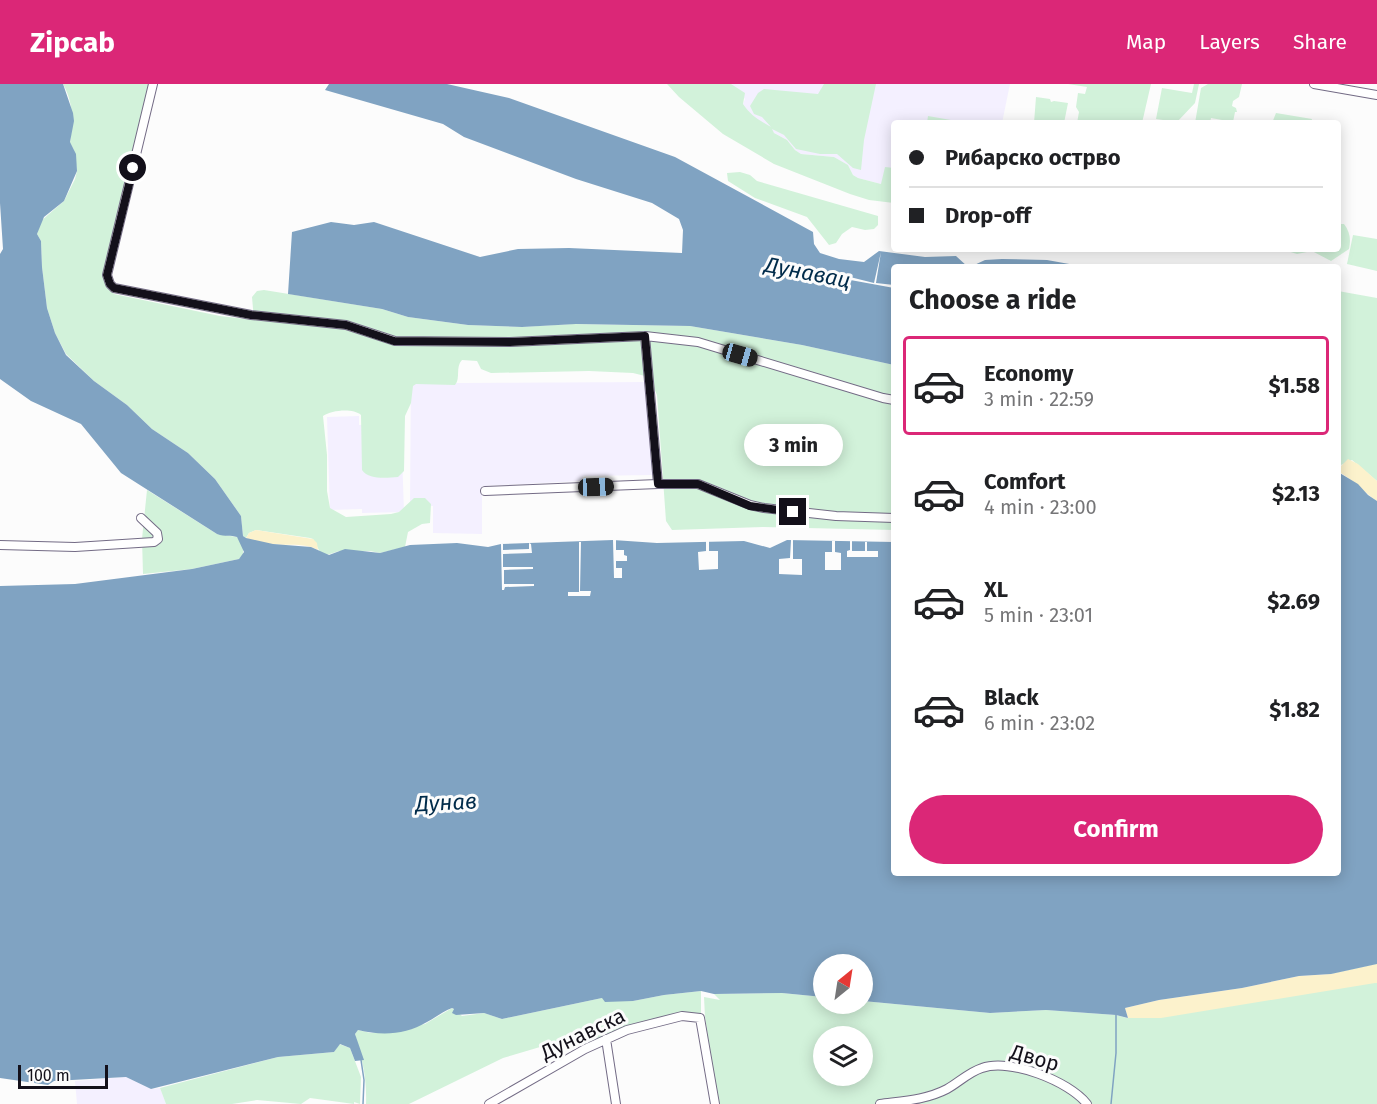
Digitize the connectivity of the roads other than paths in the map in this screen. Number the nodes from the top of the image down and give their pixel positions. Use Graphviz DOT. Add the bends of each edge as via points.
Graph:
graph roads {
  1 [pos="153,84"];
  2 [pos="1314,84"];
  3 [pos="1377,95"];
  4 [pos="645,336"];
  5 [pos="891,399"];
  6 [pos="658,484"];
  7 [pos="485,491"];
  8 [pos="141,518"];
  9 [pos="891,518"];
  10 [pos="0,545"];
  11 [pos="606,1039"];
  12 [pos="901,1102"];
  13 [pos="489,1104"];
  14 [pos="616,1104"];
  15 [pos="715,1104"];
  16 [pos="880,1104"];
  17 [pos="1087,1104"];
  1 -- 4 [label="street" via="107,275 114,288 251,315 346,325 394,341 510,342"];
  2 -- 3 [label="street"];
  4 -- 5 [label="street" via="698,342"];
  4 -- 6 [label="street"];
  6 -- 7 [label="street"];
  6 -- 9 [label="street" via="698,484 750,506"];
  8 -- 10 [label="street" via="157,533 154,542 75,547"];
  11 -- 13 [label="street, Дунавска"];
  11 -- 14 [label="street"];
  11 -- 15 [label="street, Дунавска" via="682,1016 700,1018"];
  12 -- 16 [label="street, Двор"];
  12 -- 17 [label="street, Двор" via="935,1095 980,1068 996,1065 1055,1081 1077,1093"];
}
